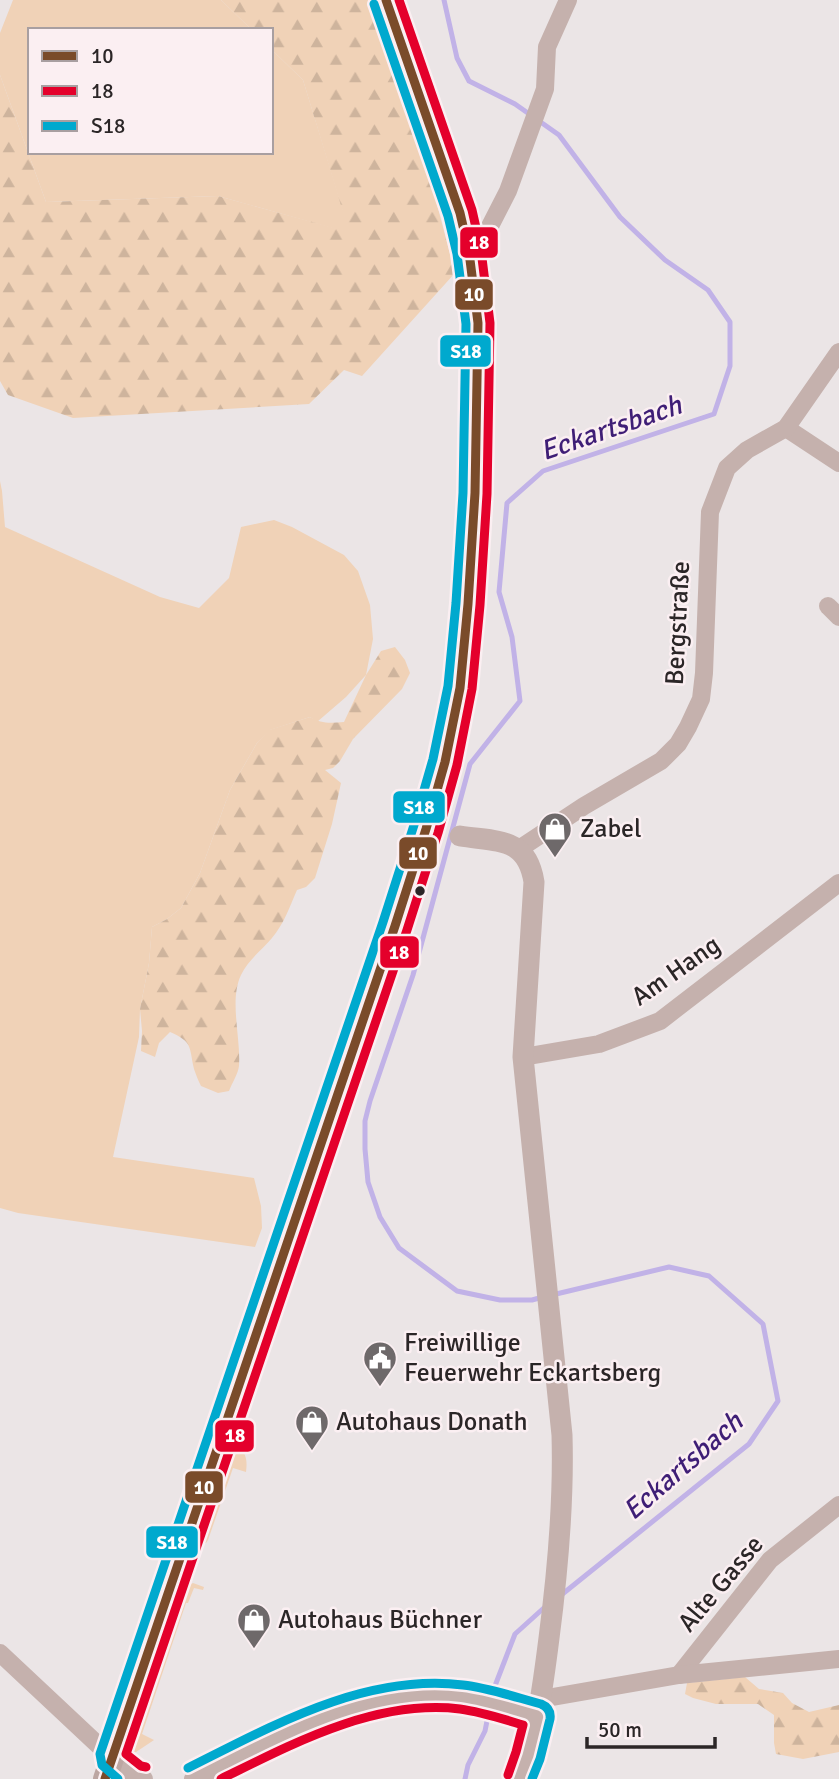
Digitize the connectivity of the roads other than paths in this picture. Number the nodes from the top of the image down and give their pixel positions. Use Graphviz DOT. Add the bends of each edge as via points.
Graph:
graph roads {
  1 [pos="386,0"];
  2 [pos="568,0"];
  3 [pos="469,252"];
  4 [pos="839,352"];
  5 [pos="786,428"];
  6 [pos="839,463"];
  7 [pos="442,833"];
  8 [pos="519,849"];
  9 [pos="839,883"];
  10 [pos="523,1057"];
  11 [pos="839,1505"];
  12 [pos="0,1653"];
  13 [pos="839,1659"];
  14 [pos="679,1675"];
  15 [pos="539,1708"];
  16 [pos="108,1768"];
  17 [pos="144,1779"];
  18 [pos="193,1779"];
  19 [pos="519,1779"];
  1 -- 3 [label="main road"];
  2 -- 3 [label="street" via="547,47 545,89 508,191 487,232"];
  3 -- 7 [label="main road" via="478,323 475,493 460,688 445,762"];
  4 -- 5 [label="street, Bergstraße"];
  5 -- 6 [label="street"];
  5 -- 8 [label="street, Bergstraße" via="747,450 727,468 710,512 701,699 678,744 661,761"];
  7 -- 8 [label="street"];
  7 -- 16 [label="main road" via="384,959"];
  8 -- 10 [label="street" via="532,867 534,883"];
  9 -- 10 [label="street, Am Hang" via="660,1021 599,1044"];
  10 -- 15 [label="street" via="563,1454 559,1559"];
  11 -- 14 [label="street, Alte Gasse" via="770,1560"];
  12 -- 16 [label="street"];
  13 -- 14 [label="street, Alte Gasse"];
  14 -- 15 [label="street, Alte Gasse"];
  15 -- 18 [label="street, Alte Gasse" via="452,1696 408,1696 344,1712 283,1735"];
  15 -- 19 [label="street"];
  16 -- 17 [label="street"];
}
